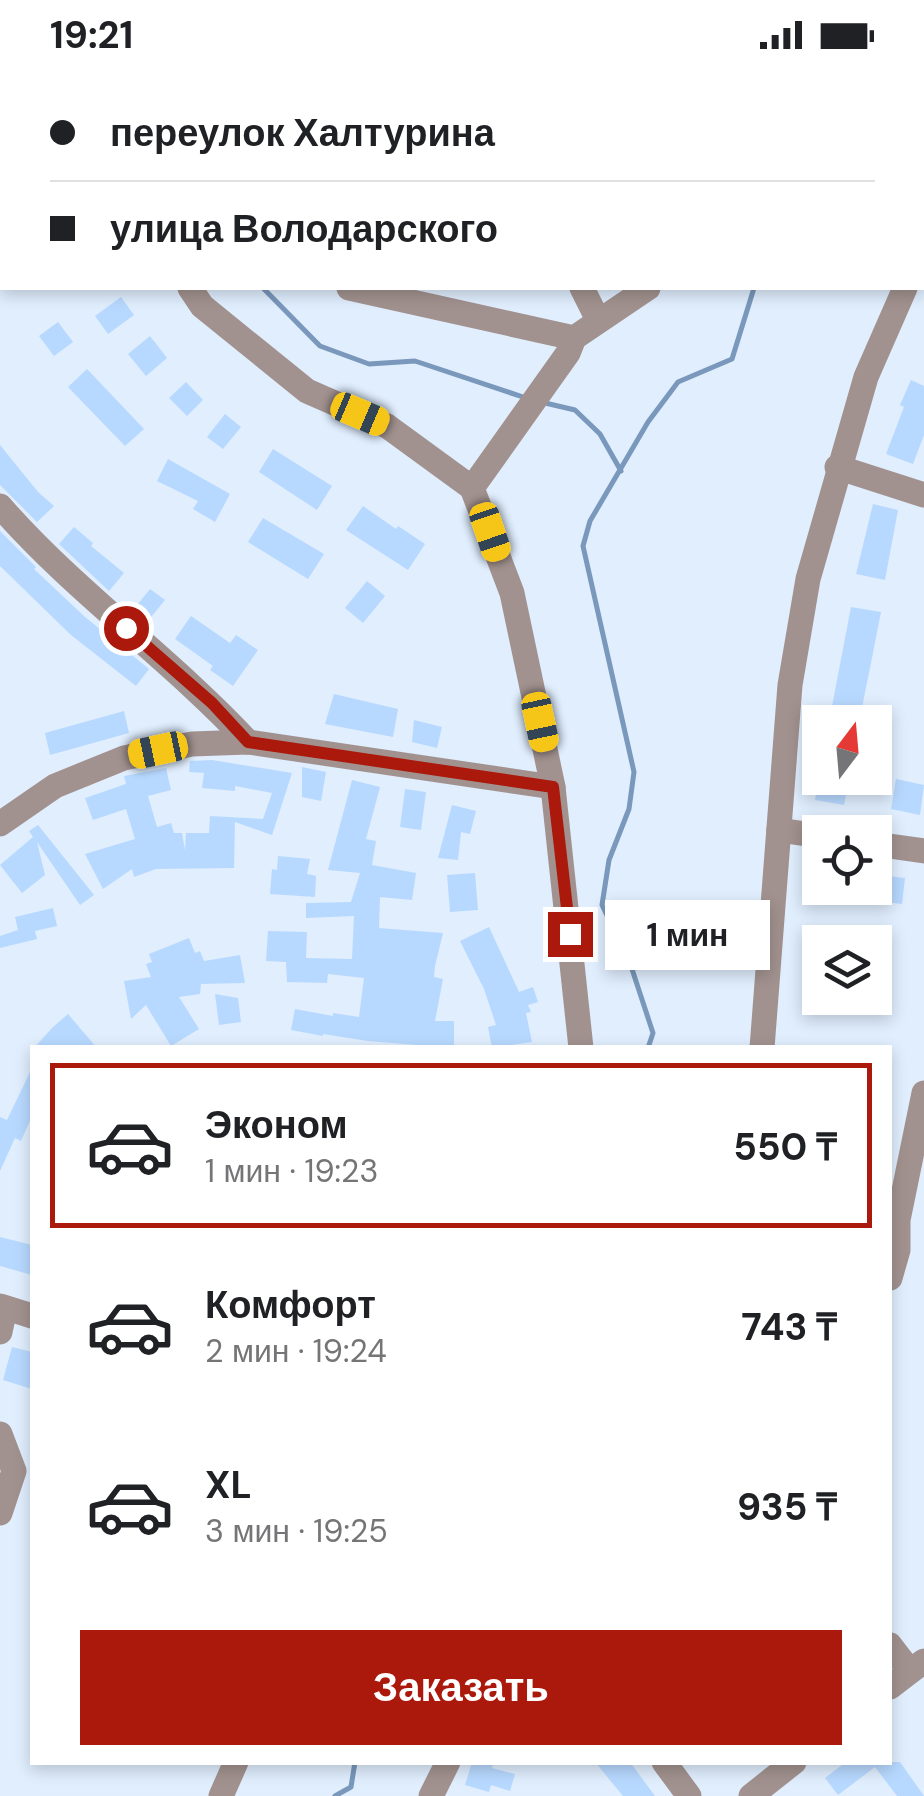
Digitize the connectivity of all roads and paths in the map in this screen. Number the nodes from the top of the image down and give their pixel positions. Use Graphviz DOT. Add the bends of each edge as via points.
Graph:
graph roads {
  1 [pos="191,290"];
  2 [pos="359,290"];
  3 [pos="583,290"];
  4 [pos="645,290"];
  5 [pos="903,290"];
  6 [pos="598,320"];
  7 [pos="574,338"];
  8 [pos="838,466"];
  9 [pos="472,488"];
  10 [pos="924,495"];
  11 [pos="0,506"];
  12 [pos="248,742"];
  13 [pos="553,787"];
  14 [pos="0,824"];
  15 [pos="779,830"];
  16 [pos="802,833"];
  17 [pos="892,846"];
  18 [pos="924,851"];
  19 [pos="580,1045"];
  20 [pos="762,1045"];
  21 [pos="924,1093"];
  22 [pos="892,1271"];
  23 [pos="2,1315"];
  24 [pos="30,1316"];
  25 [pos="0,1434"];
  26 [pos="0,1514"];
  27 [pos="892,1649"];
  28 [pos="908,1673"];
  29 [pos="235,1765"];
  30 [pos="446,1765"];
  31 [pos="666,1765"];
  32 [pos="790,1765"];
  33 [pos="221,1796"];
  34 [pos="431,1796"];
  35 [pos="689,1796"];
  36 [pos="752,1796"];
  1 -- 9 [label="street" via="306,392 387,426"];
  2 -- 7 [label="street"];
  3 -- 6 [label="street"];
  4 -- 6 [label="street"];
  5 -- 8 [label="street"];
  6 -- 7 [label="street"];
  7 -- 9 [label="street"];
  8 -- 10 [label="street"];
  8 -- 15 [label="street" via="808,579 790,685"];
  9 -- 13 [label="street" via="512,593"];
  11 -- 12 [label="street" via="42,554"];
  12 -- 13 [label="street"];
  12 -- 14 [label="street" via="192,744 124,758 56,786"];
  13 -- 19 [label="street"];
  15 -- 16 [label="street"];
  15 -- 20 [label="street"];
  17 -- 18 [label="street"];
  21 -- 22 [label="street"];
  23 -- 24 [label="street"];
  25 -- 26 [label="street" via="14,1471"];
  27 -- 28 [label="street"];
  29 -- 33 [label="street"];
  30 -- 34 [label="street"];
  31 -- 35 [label="street"];
  32 -- 36 [label="street"];
}
